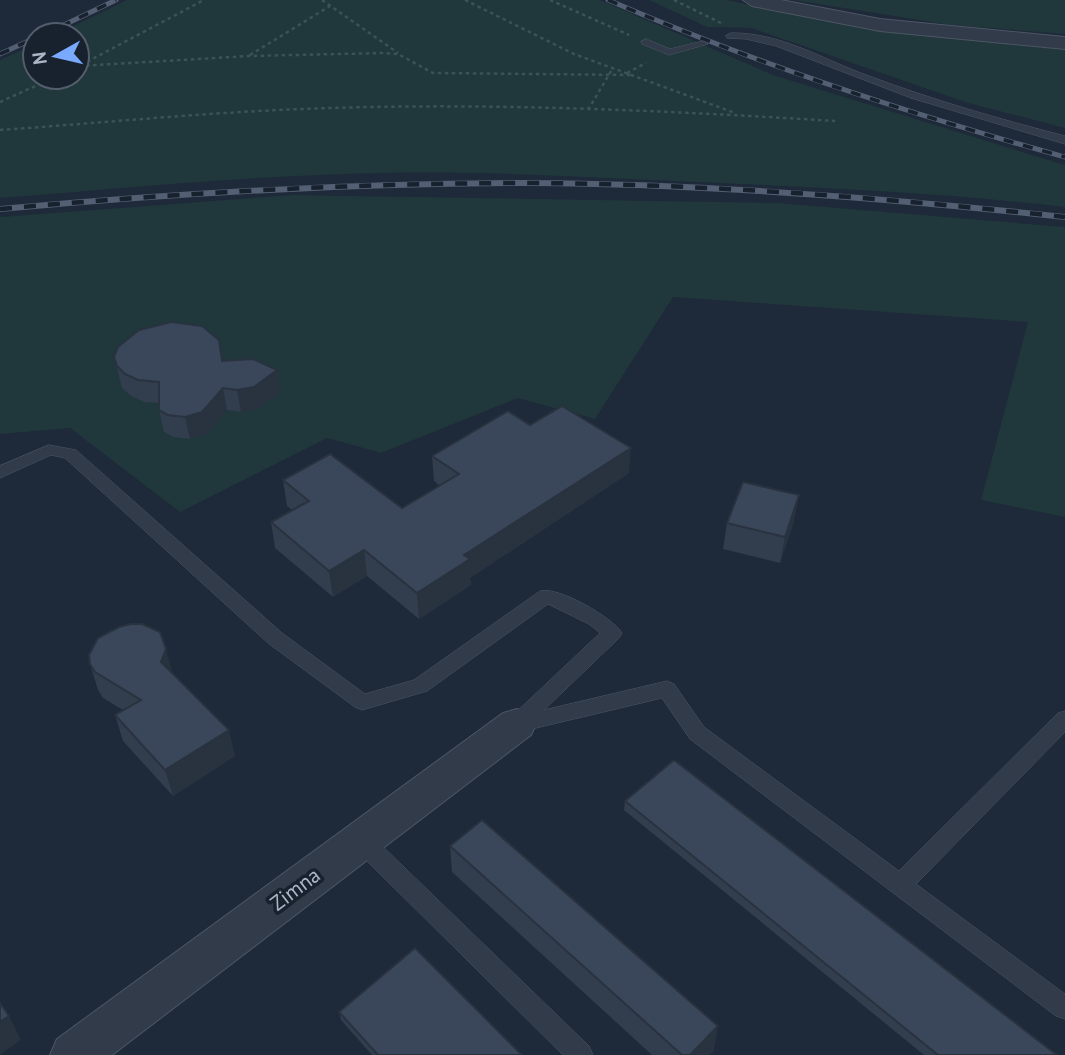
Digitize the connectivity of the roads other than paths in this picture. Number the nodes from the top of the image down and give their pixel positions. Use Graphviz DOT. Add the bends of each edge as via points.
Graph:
graph roads {
  1 [pos="752,0"];
  2 [pos="730,36"];
  3 [pos="646,42"];
  4 [pos="1065,43"];
  5 [pos="703,44"];
  6 [pos="1065,140"];
  7 [pos="0,473"];
  8 [pos="1065,719"];
  9 [pos="517,724"];
  10 [pos="369,848"];
  11 [pos="900,885"];
  12 [pos="1065,1008"];
  13 [pos="74,1055"];
  14 [pos="580,1055"];
  1 -- 4 [label="street" via="880,25"];
  2 -- 6 [label="lane" via="771,40 916,96"];
  3 -- 5 [label="lane" via="669,52"];
  7 -- 9 [label="lane" via="49,450 69,454 275,638 362,702 420,686 547,596 596,619 612,633"];
  8 -- 11 [label="lane"];
  9 -- 11 [label="lane" via="667,689 697,733"];
  9 -- 13 [label="street, Zimna"];
  10 -- 14 [label="lane"];
  11 -- 12 [label="lane"];
}
